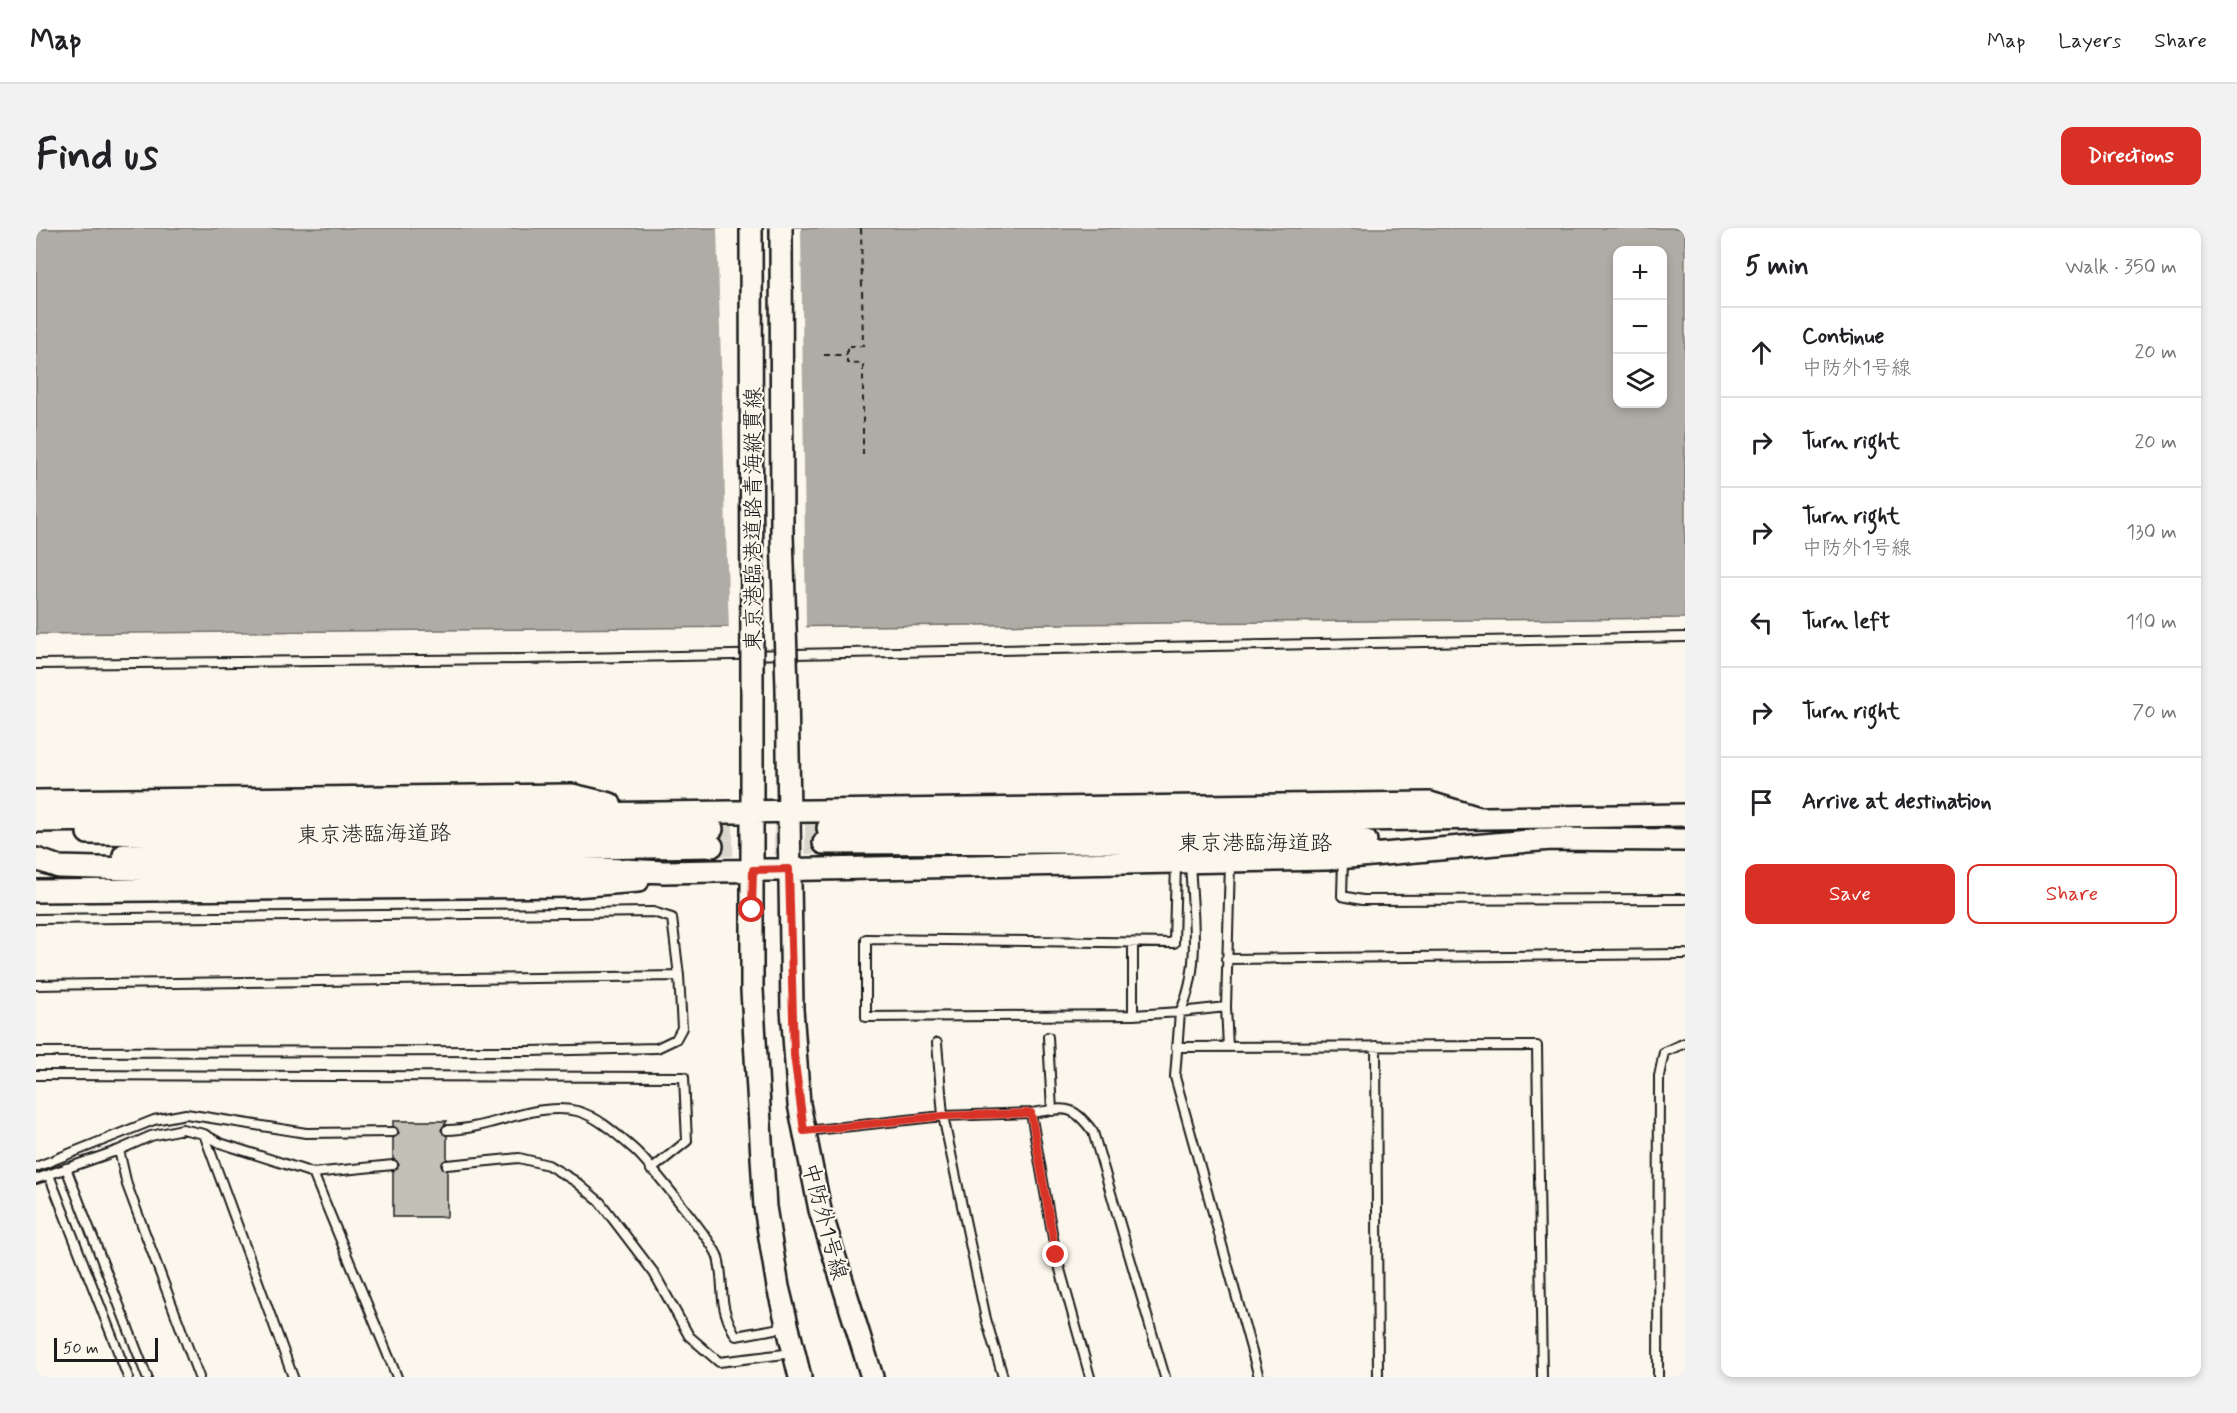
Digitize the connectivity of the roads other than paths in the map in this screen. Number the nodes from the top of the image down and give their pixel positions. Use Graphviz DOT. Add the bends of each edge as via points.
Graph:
graph roads {
  1 [pos="751,228"];
  2 [pos="781,228"];
  3 [pos="1685,637"];
  4 [pos="36,664"];
  5 [pos="36,801"];
  6 [pos="754,810"];
  7 [pos="788,810"];
  8 [pos="644,812"];
  9 [pos="1685,815"];
  10 [pos="1479,818"];
  11 [pos="36,820"];
  12 [pos="36,832"];
  13 [pos="1551,839"];
  14 [pos="1685,840"];
  15 [pos="1343,856"];
  16 [pos="36,858"];
  17 [pos="1183,860"];
  18 [pos="1230,860"];
  19 [pos="789,869"];
  20 [pos="753,870"];
  21 [pos="664,872"];
  22 [pos="36,891"];
  23 [pos="1685,899"];
  24 [pos="36,919"];
  25 [pos="1133,943"];
  26 [pos="1685,954"];
  27 [pos="1226,959"];
  28 [pos="680,976"];
  29 [pos="36,985"];
  30 [pos="1226,1007"];
  31 [pos="1180,1012"];
  32 [pos="1133,1015"];
  33 [pos="1048,1037"];
  34 [pos="937,1043"];
  35 [pos="1685,1043"];
  36 [pos="1376,1046"];
  37 [pos="1176,1047"];
  38 [pos="1228,1047"];
  39 [pos="36,1052"];
  40 [pos="36,1075"];
  41 [pos="1052,1111"];
  42 [pos="1031,1113"];
  43 [pos="943,1116"];
  44 [pos="447,1130"];
  45 [pos="804,1131"];
  46 [pos="393,1132"];
  47 [pos="204,1134"];
  48 [pos="118,1150"];
  49 [pos="393,1165"];
  50 [pos="447,1165"];
  51 [pos="36,1167"];
  52 [pos="66,1168"];
  53 [pos="651,1170"];
  54 [pos="313,1173"];
  55 [pos="49,1175"];
  56 [pos="36,1179"];
  57 [pos="788,1326"];
  58 [pos="794,1353"];
  59 [pos="128,1377"];
  60 [pos="147,1377"];
  61 [pos="199,1377"];
  62 [pos="293,1377"];
  63 [pos="397,1377"];
  64 [pos="800,1377"];
  65 [pos="872,1377"];
  66 [pos="1003,1377"];
  67 [pos="1090,1377"];
  68 [pos="1165,1377"];
  69 [pos="1259,1377"];
  70 [pos="1378,1377"];
  71 [pos="1542,1377"];
  72 [pos="1658,1377"];
  1 -- 6 [label="street, 東京港臨港道路青海縦貫線, bridge"];
  2 -- 7 [label="street, 東京港臨港道路青海縦貫線, bridge"];
  3 -- 4 [label="lane" via="525,660"];
  5 -- 8 [label="street" via="572,795"];
  6 -- 7 [label="street"];
  6 -- 8 [label="street"];
  6 -- 20 [label="street"];
  7 -- 10 [label="street" via="1430,803"];
  7 -- 19 [label="street, 中防外1号線"];
  8 -- 11 [label="street"];
  9 -- 10 [label="street, 東京港臨海道路"];
  10 -- 13 [label="street, 東京港臨海道路" via="826,836"];
  12 -- 16 [label="street, 東京港臨海道路" via="712,838"];
  13 -- 14 [label="street, 東京港臨海道路"];
  13 -- 15 [label="street"];
  15 -- 18 [label="street"];
  15 -- 23 [label="lane" via="1342,896 1362,900"];
  16 -- 21 [label="street" via="59,867 208,871 561,867"];
  17 -- 18 [label="street"];
  17 -- 19 [label="street"];
  17 -- 25 [label="lane" via="1174,943"];
  17 -- 31 [label="lane" via="1192,953 1188,996"];
  18 -- 27 [label="lane"];
  19 -- 20 [label="street"];
  19 -- 45 [label="street, 中防外1号線" via="794,1055"];
  20 -- 21 [label="street"];
  20 -- 57 [label="street" via="752,990 765,1207"];
  21 -- 22 [label="street" via="626,883 574,886"];
  24 -- 28 [label="lane" via="653,912 672,918"];
  25 -- 32 [label="lane"];
  25 -- 32 [label="lane" via="866,939 866,1017"];
  26 -- 27 [label="lane"];
  27 -- 30 [label="lane"];
  28 -- 29 [label="lane"];
  28 -- 39 [label="lane" via="682,1028 676,1039 657,1048"];
  30 -- 31 [label="lane"];
  30 -- 38 [label="lane"];
  31 -- 32 [label="lane"];
  31 -- 37 [label="lane"];
  33 -- 41 [label="lane"];
  34 -- 43 [label="lane"];
  35 -- 72 [label="lane" via="1665,1052 1659,1076"];
  36 -- 38 [label="lane"];
  36 -- 70 [label="lane"];
  36 -- 71 [label="lane" via="1537,1046"];
  37 -- 38 [label="lane"];
  37 -- 69 [label="lane" via="1175,1077"];
  40 -- 53 [label="lane" via="684,1077 687,1140"];
  41 -- 42 [label="lane"];
  41 -- 68 [label="lane" via="1070,1109 1093,1132"];
  42 -- 43 [label="lane"];
  42 -- 67 [label="lane" via="1056,1255"];
  43 -- 45 [label="lane"];
  43 -- 66 [label="lane" via="986,1319"];
  44 -- 53 [label="lane" via="464,1130 540,1110 577,1110 594,1118 638,1153"];
  45 -- 65 [label="street, 中防外1号線" via="820,1210"];
  46 -- 51 [label="lane" via="306,1133 186,1114 154,1120"];
  47 -- 48 [label="lane" via="182,1129 151,1136"];
  47 -- 54 [label="lane" via="220,1143"];
  47 -- 62 [label="lane"];
  48 -- 52 [label="lane"];
  48 -- 61 [label="lane" via="127,1185"];
  49 -- 54 [label="lane"];
  50 -- 58 [label="lane" via="519,1158 548,1165 600,1202 654,1273 689,1336 719,1362"];
  52 -- 55 [label="lane"];
  52 -- 60 [label="lane"];
  53 -- 57 [label="lane" via="718,1255 722,1305 736,1336"];
  54 -- 63 [label="lane"];
  55 -- 56 [label="lane"];
  55 -- 59 [label="lane"];
  57 -- 58 [label="street"];
  58 -- 64 [label="street"];
}
